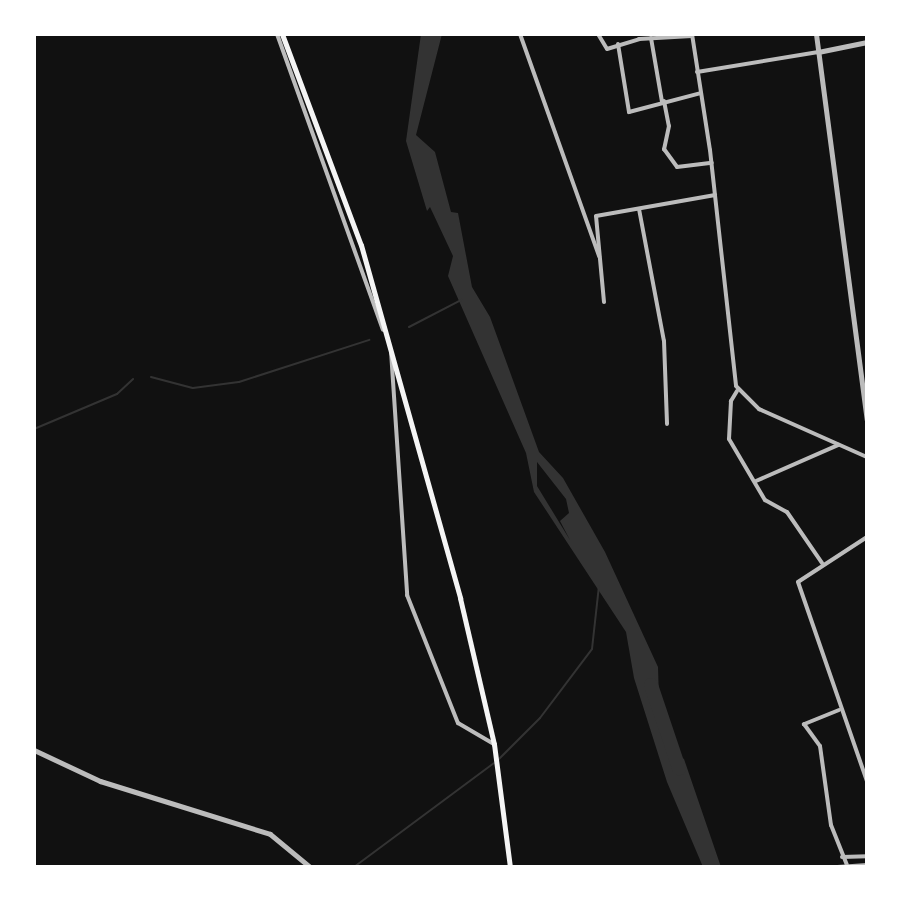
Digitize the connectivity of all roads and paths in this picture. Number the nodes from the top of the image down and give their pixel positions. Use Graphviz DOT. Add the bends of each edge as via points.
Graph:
graph roads {
  1 [pos="279,34"];
  2 [pos="520,34"];
  3 [pos="598,34"];
  4 [pos="816,34"];
  5 [pos="692,35"];
  6 [pos="651,38"];
  7 [pos="867,42"];
  8 [pos="618,44"];
  9 [pos="818,52"];
  10 [pos="697,72"];
  11 [pos="701,93"];
  12 [pos="663,102"];
  13 [pos="712,163"];
  14 [pos="715,195"];
  15 [pos="639,209"];
  16 [pos="599,256"];
  17 [pos="604,302"];
  18 [pos="391,346"];
  19 [pos="737,391"];
  20 [pos="867,420"];
  21 [pos="667,424"];
  22 [pos="839,445"];
  23 [pos="867,457"];
  24 [pos="756,481"];
  25 [pos="867,537"];
  26 [pos="823,564"];
  27 [pos="839,710"];
  28 [pos="494,744"];
  29 [pos="34,750"];
  30 [pos="867,759"];
  31 [pos="860,761"];
  32 [pos="867,781"];
  33 [pos="867,856"];
  34 [pos="842,857"];
  35 [pos="867,865"];
  36 [pos="310,867"];
  37 [pos="510,867"];
  38 [pos="837,867"];
  39 [pos="847,867"];
  1 -- 18 [label="main road" via="343,190"];
  2 -- 16 [label="street"];
  3 -- 8 [label="street" via="607,49"];
  4 -- 9 [label="street"];
  5 -- 6 [label="street"];
  5 -- 10 [label="street"];
  6 -- 8 [label="street"];
  6 -- 12 [label="street"];
  7 -- 9 [label="street"];
  8 -- 12 [label="street" via="629,112"];
  9 -- 10 [label="street"];
  9 -- 20 [label="street"];
  10 -- 11 [label="street"];
  11 -- 12 [label="street"];
  11 -- 13 [label="street"];
  12 -- 13 [label="street" via="669,126 664,149 677,167"];
  13 -- 14 [label="street"];
  14 -- 15 [label="street"];
  14 -- 19 [label="street"];
  15 -- 16 [label="street" via="596,216"];
  15 -- 21 [label="street" via="664,341"];
  16 -- 17 [label="street"];
  18 -- 28 [label="main road"];
  18 -- 28 [label="street" via="388,362 407,595 458,723"];
  19 -- 22 [label="street" via="759,409"];
  19 -- 24 [label="street" via="731,401 729,439"];
  22 -- 23 [label="street"];
  22 -- 24 [label="street"];
  24 -- 26 [label="street" via="765,500 787,512"];
  25 -- 26 [label="street"];
  26 -- 27 [label="street" via="798,582"];
  27 -- 31 [label="street"];
  27 -- 34 [label="street" via="804,724 820,746 831,825"];
  28 -- 37 [label="main road"];
  29 -- 36 [label="street" via="111,785 270,834"];
  30 -- 31 [label="street"];
  31 -- 32 [label="street"];
  33 -- 34 [label="street"];
  34 -- 39 [label="street"];
  35 -- 38 [label="street"];
}
